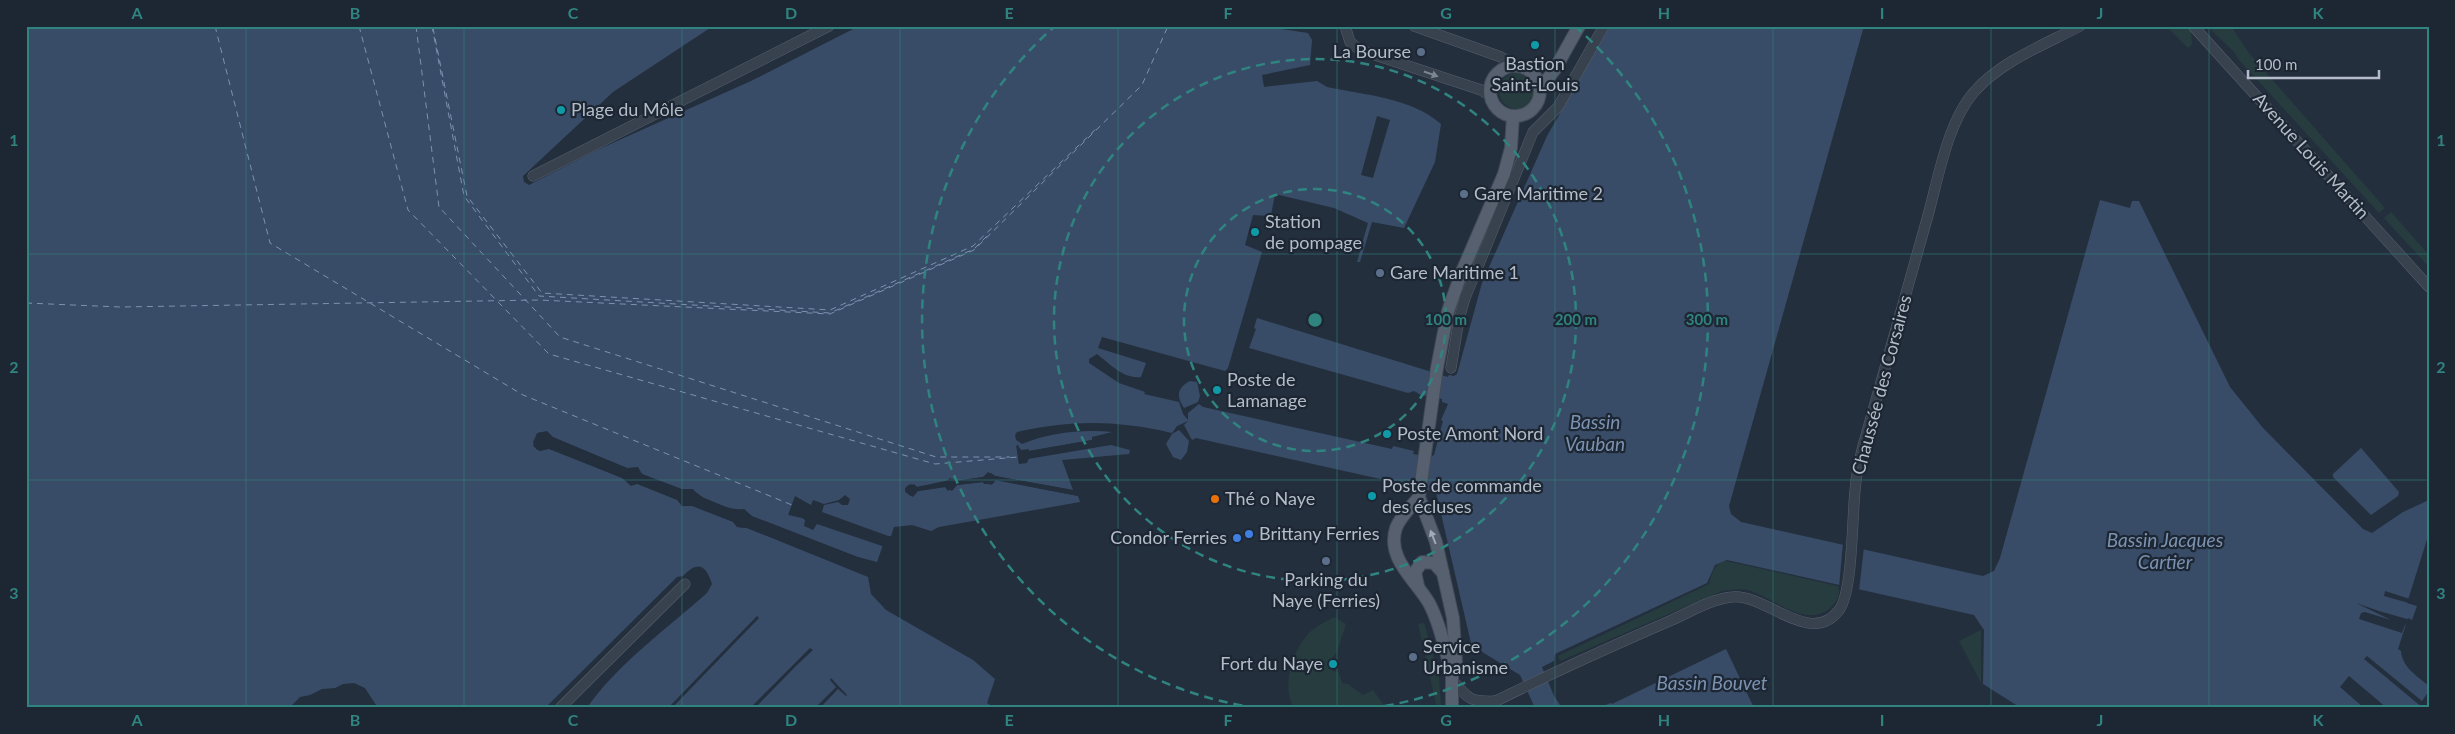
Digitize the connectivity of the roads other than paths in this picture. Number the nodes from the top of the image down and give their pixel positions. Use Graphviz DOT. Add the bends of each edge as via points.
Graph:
graph roads {
  1 [pos="830,26"];
  2 [pos="1345,26"];
  3 [pos="1414,26"];
  4 [pos="1579,26"];
  5 [pos="1604,26"];
  6 [pos="2080,26"];
  7 [pos="2193,26"];
  8 [pos="1518,66"];
  9 [pos="1532,73"];
  10 [pos="1551,73"];
  11 [pos="1540,89"];
  12 [pos="1490,96"];
  13 [pos="1513,116"];
  14 [pos="534,176"];
  15 [pos="2429,286"];
  16 [pos="1451,368"];
  17 [pos="1417,505"];
  18 [pos="1443,573"];
  19 [pos="685,584"];
  20 [pos="1418,586"];
  21 [pos="1452,676"];
  22 [pos="1496,702"];
  23 [pos="560,708"];
  24 [pos="1452,708"];
  1 -- 14 [label="street"];
  2 -- 12 [label="street, one-way" via="1350,42 1360,50"];
  3 -- 8 [label="street"];
  4 -- 10 [label="main road"];
  5 -- 16 [label="street" via="1558,107 1533,132 1473,274 1459,320"];
  6 -- 22 [label="street, Chaussée des Corsaires" via="2025,54 1993,75 1973,93 1958,119 1863,446 1855,488 1847,591 1838,611 1828,620 1818,623 1797,621 1756,600 1731,597 1596,652"];
  7 -- 15 [label="street, Avenue Louis Martin"];
  8 -- 9 [label="main road"];
  8 -- 12 [label="main road" via="1507,67 1498,73 1491,82"];
  9 -- 10 [label="main road"];
  9 -- 11 [label="main road"];
  10 -- 11 [label="main road"];
  11 -- 13 [label="main road" via="1533,108"];
  12 -- 13 [label="main road" via="1499,110"];
  13 -- 17 [label="main road" via="1512,148 1504,174 1453,293 1437,368"];
  18 -- 17 [label="main road, one-way" via="1436,542"];
  17 -- 20 [label="main road" via="1396,528 1395,551"];
  18 -- 20 [label="main road" via="1430,561 1422,562 1415,572"];
  18 -- 21 [label="main road" via="1456,636 1456,662"];
  19 -- 23 [label="street"];
  20 -- 21 [label="main road" via="1436,618"];
  21 -- 22 [label="street" via="1468,698"];
  21 -- 24 [label="main road"];
}
